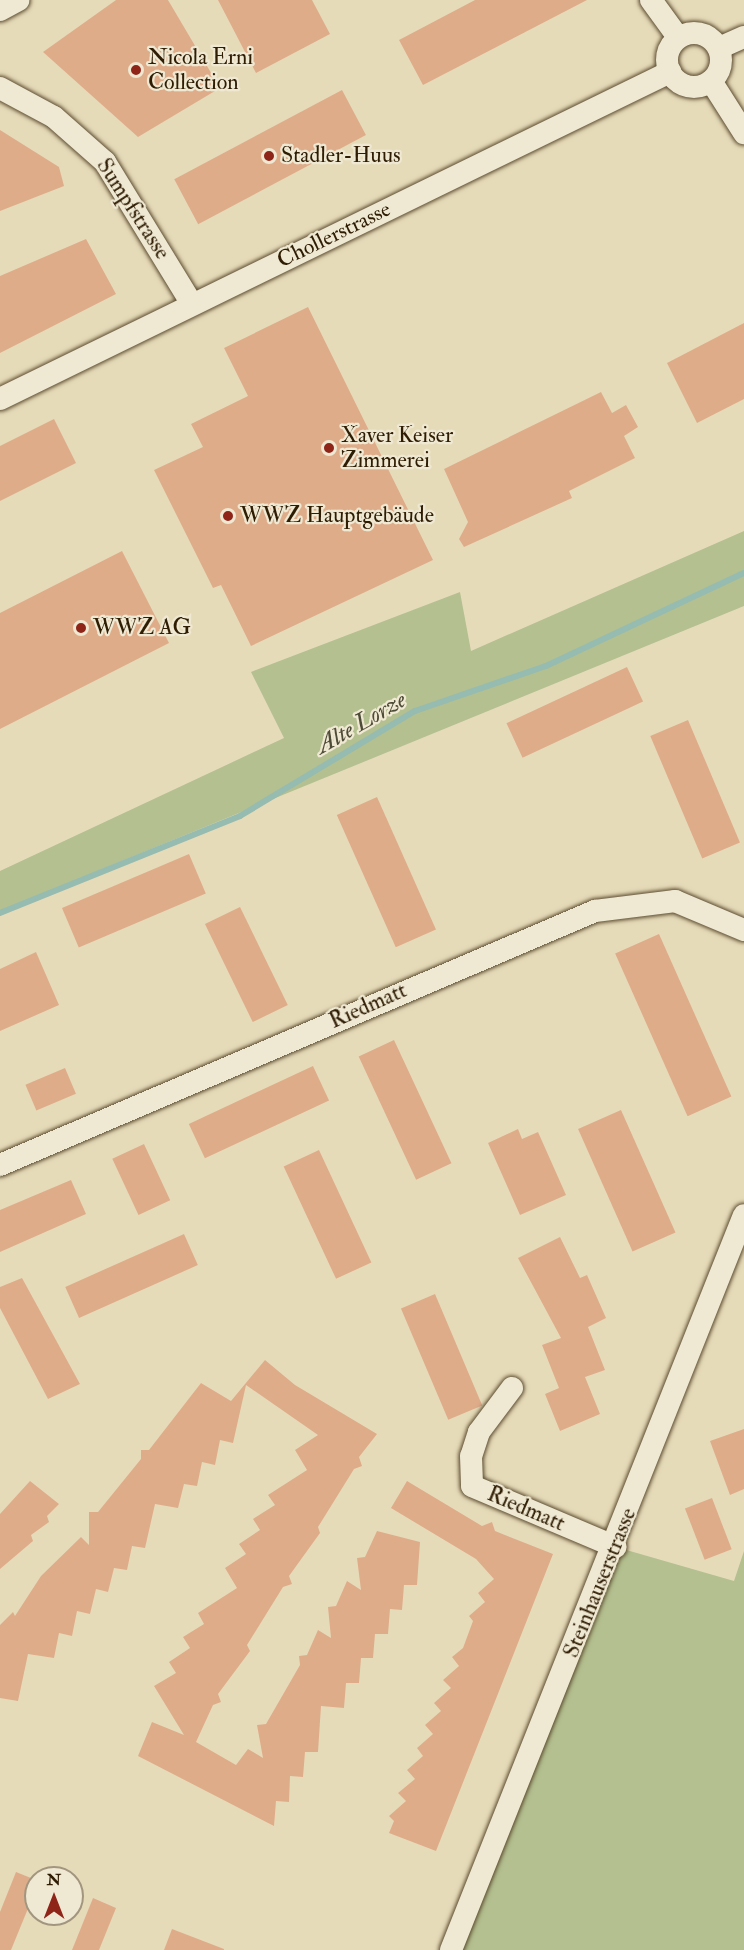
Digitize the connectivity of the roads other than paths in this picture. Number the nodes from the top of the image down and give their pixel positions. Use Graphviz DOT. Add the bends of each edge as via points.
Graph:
graph roads {
  1 [pos="20,0"];
  2 [pos="651,0"];
  3 [pos="0,10"];
  4 [pos="678,37"];
  5 [pos="744,37"];
  6 [pos="719,48"];
  7 [pos="670,72"];
  8 [pos="711,81"];
  9 [pos="0,88"];
  10 [pos="744,133"];
  11 [pos="192,304"];
  12 [pos="0,399"];
  13 [pos="744,930"];
  14 [pos="0,1165"];
  15 [pos="744,1215"];
  16 [pos="512,1388"];
  17 [pos="615,1547"];
  18 [pos="451,1950"];
  1 -- 3 [label="street"];
  2 -- 4 [label="street"];
  4 -- 6 [label="street" via="701,33"];
  4 -- 7 [label="street" via="667,53"];
  5 -- 6 [label="street"];
  6 -- 8 [label="street" via="721,66"];
  7 -- 8 [label="street" via="686,86"];
  7 -- 11 [label="street, Chollerstrasse"];
  8 -- 10 [label="street"];
  9 -- 11 [label="street, Sumpfstrasse" via="54,117 105,162"];
  11 -- 12 [label="street, Chollerstrasse"];
  13 -- 14 [label="street, Riedmatt" via="675,901 595,911"];
  15 -- 17 [label="street, Steinhauserstrasse"];
  16 -- 17 [label="street, Riedmatt" via="478,1432 471,1456 472,1486"];
  17 -- 18 [label="street, Steinhauserstrasse"];
}
